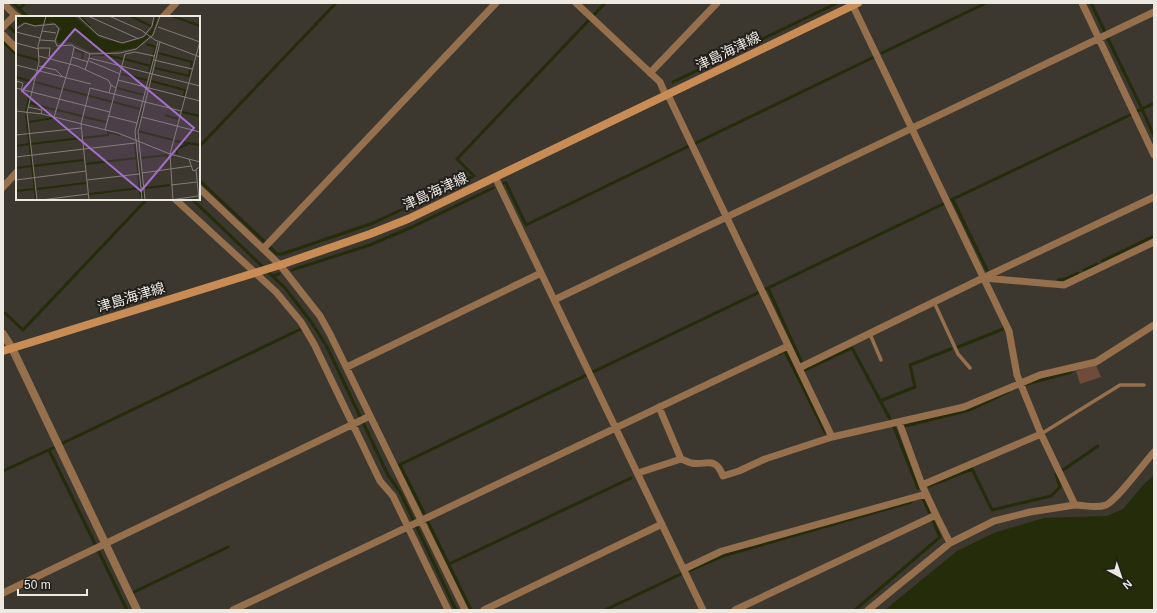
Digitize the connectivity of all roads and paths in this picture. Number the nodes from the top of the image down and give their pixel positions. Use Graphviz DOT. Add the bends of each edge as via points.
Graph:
graph roads {
  1 [pos="3,3"];
  2 [pos="176,3"];
  3 [pos="496,3"];
  4 [pos="576,3"];
  5 [pos="717,3"];
  6 [pos="1082,3"];
  7 [pos="856,4"];
  8 [pos="1154,12"];
  9 [pos="164,16"];
  10 [pos="14,17"];
  11 [pos="3,28"];
  12 [pos="3,35"];
  13 [pos="1099,39"];
  14 [pos="16,48"];
  15 [pos="650,73"];
  16 [pos="667,95"];
  17 [pos="912,128"];
  18 [pos="1154,154"];
  19 [pos="16,173"];
  20 [pos="495,177"];
  21 [pos="3,186"];
  22 [pos="200,189"];
  23 [pos="1154,197"];
  24 [pos="177,200"];
  25 [pos="727,217"];
  26 [pos="1154,242"];
  27 [pos="264,249"];
  28 [pos="280,265"];
  29 [pos="257,271"];
  30 [pos="542,273"];
  31 [pos="984,278"];
  32 [pos="554,300"];
  33 [pos="934,302"];
  34 [pos="1154,325"];
  35 [pos="3,334"];
  36 [pos="870,334"];
  37 [pos="788,346"];
  38 [pos="12,348"];
  39 [pos="3,351"];
  40 [pos="881,360"];
  41 [pos="347,367"];
  42 [pos="799,368"];
  43 [pos="970,368"];
  44 [pos="1021,383"];
  45 [pos="1144,385"];
  46 [pos="658,407"];
  47 [pos="368,417"];
  48 [pos="900,422"];
  49 [pos="354,424"];
  50 [pos="616,428"];
  51 [pos="1041,434"];
  52 [pos="832,437"];
  53 [pos="1154,452"];
  54 [pos="681,459"];
  55 [pos="638,473"];
  56 [pos="922,485"];
  57 [pos="926,494"];
  58 [pos="1075,505"];
  59 [pos="936,515"];
  60 [pos="420,521"];
  61 [pos="662,524"];
  62 [pos="409,526"];
  63 [pos="950,543"];
  64 [pos="105,544"];
  65 [pos="684,569"];
  66 [pos="3,593"];
  67 [pos="137,610"];
  68 [pos="233,610"];
  69 [pos="448,610"];
  70 [pos="465,610"];
  71 [pos="484,610"];
  72 [pos="703,610"];
  73 [pos="735,610"];
  74 [pos="868,610"];
  1 -- 10 [label="street"];
  2 -- 9 [label="street"];
  3 -- 27 [label="street"];
  4 -- 15 [label="street"];
  5 -- 15 [label="street"];
  6 -- 13 [label="street"];
  7 -- 16 [label="main road, 津島海津線"];
  7 -- 17 [label="street"];
  8 -- 13 [label="street"];
  10 -- 11 [label="street"];
  12 -- 14 [label="street"];
  13 -- 17 [label="street"];
  13 -- 18 [label="street"];
  15 -- 16 [label="street" via="660,82"];
  16 -- 20 [label="main road, 津島海津線"];
  16 -- 25 [label="street"];
  17 -- 25 [label="street"];
  17 -- 31 [label="street"];
  19 -- 21 [label="street"];
  20 -- 28 [label="main road, 津島海津線" via="408,219"];
  20 -- 30 [label="street"];
  22 -- 27 [label="street"];
  23 -- 31 [label="street"];
  24 -- 29 [label="street"];
  25 -- 32 [label="street"];
  25 -- 37 [label="street"];
  26 -- 31 [label="street" via="1064,285"];
  27 -- 28 [label="street"];
  28 -- 29 [label="main road, 津島海津線"];
  28 -- 41 [label="street" via="320,316"];
  29 -- 38 [label="main road, 津島海津線"];
  29 -- 49 [label="street" via="301,322"];
  30 -- 32 [label="street"];
  30 -- 41 [label="street"];
  31 -- 33 [label="street"];
  31 -- 44 [label="street" via="1009,331 1017,375"];
  32 -- 50 [label="street"];
  33 -- 36 [label="street"];
  33 -- 43 [label="lane" via="958,354"];
  34 -- 44 [label="street" via="1096,362 1040,375"];
  35 -- 38 [label="street"];
  36 -- 40 [label="lane"];
  36 -- 42 [label="street"];
  37 -- 42 [label="street"];
  37 -- 46 [label="street"];
  38 -- 39 [label="main road, 津島海津線"];
  38 -- 64 [label="street"];
  41 -- 47 [label="street"];
  42 -- 52 [label="street"];
  44 -- 48 [label="street" via="964,407"];
  44 -- 51 [label="street"];
  45 -- 51 [label="lane" via="1120,385"];
  46 -- 50 [label="street"];
  46 -- 54 [label="street"];
  47 -- 49 [label="street"];
  47 -- 60 [label="street"];
  48 -- 52 [label="street"];
  48 -- 56 [label="street"];
  49 -- 62 [label="street" via="380,481 393,496"];
  49 -- 64 [label="street"];
  50 -- 55 [label="street"];
  50 -- 60 [label="street"];
  51 -- 56 [label="street"];
  51 -- 58 [label="street"];
  52 -- 54 [label="street" via="723,476 716,464 691,463"];
  53 -- 58 [label="street" via="1107,505"];
  54 -- 55 [label="street"];
  55 -- 61 [label="street"];
  56 -- 57 [label="street"];
  57 -- 59 [label="street"];
  57 -- 65 [label="street" via="722,551"];
  58 -- 63 [label="street" via="994,521"];
  59 -- 63 [label="street"];
  59 -- 73 [label="street"];
  60 -- 62 [label="street"];
  60 -- 70 [label="street"];
  61 -- 65 [label="street"];
  61 -- 71 [label="street"];
  62 -- 68 [label="street"];
  62 -- 69 [label="street"];
  63 -- 74 [label="street"];
  64 -- 66 [label="street"];
  64 -- 67 [label="street"];
  65 -- 72 [label="street"];
}
